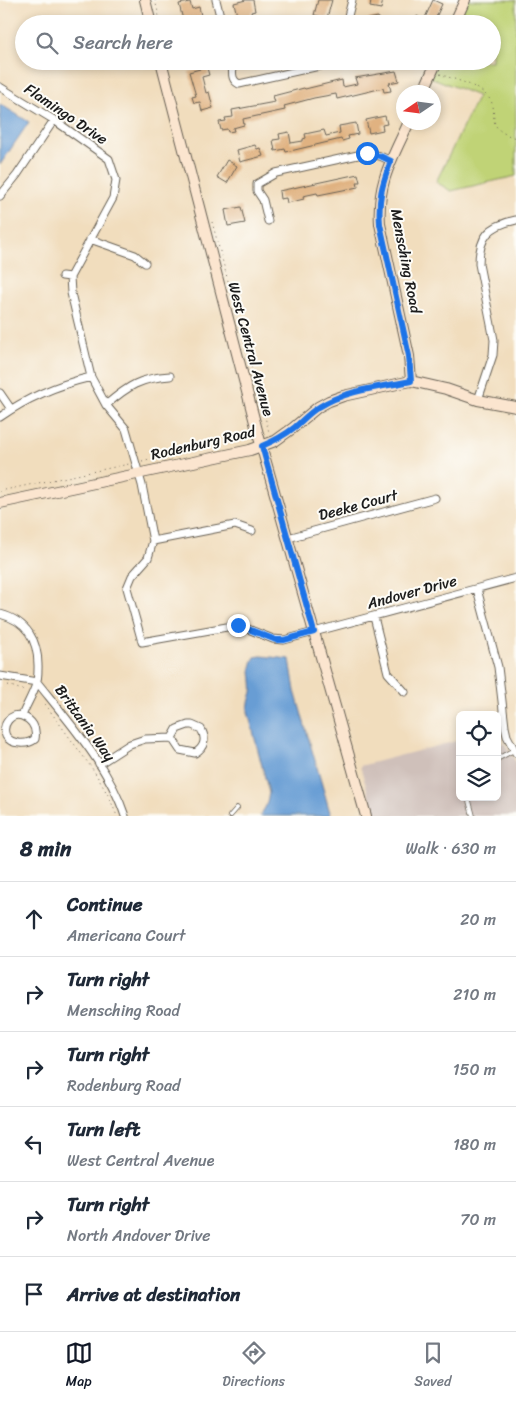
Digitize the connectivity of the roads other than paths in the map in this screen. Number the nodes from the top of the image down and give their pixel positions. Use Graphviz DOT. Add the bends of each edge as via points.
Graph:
graph roads {
  1 [pos="145,0"];
  2 [pos="216,0"];
  3 [pos="352,0"];
  4 [pos="465,0"];
  5 [pos="149,15"];
  6 [pos="220,15"];
  7 [pos="348,15"];
  8 [pos="458,15"];
  9 [pos="163,70"];
  10 [pos="232,70"];
  11 [pos="302,70"];
  12 [pos="433,70"];
  13 [pos="426,85"];
  14 [pos="0,86"];
  15 [pos="54,120"];
  16 [pos="405,130"];
  17 [pos="391,161"];
  18 [pos="0,196"];
  19 [pos="268,221"];
  20 [pos="515,221"];
  21 [pos="90,238"];
  22 [pos="145,264"];
  23 [pos="62,276"];
  24 [pos="70,277"];
  25 [pos="170,376"];
  26 [pos="90,377"];
  27 [pos="411,381"];
  28 [pos="0,393"];
  29 [pos="478,400"];
  30 [pos="106,405"];
  31 [pos="516,406"];
  32 [pos="12,409"];
  33 [pos="0,417"];
  34 [pos="262,446"];
  35 [pos="139,473"];
  36 [pos="436,498"];
  37 [pos="0,503"];
  38 [pos="252,531"];
  39 [pos="288,538"];
  40 [pos="153,541"];
  41 [pos="516,578"];
  42 [pos="477,589"];
  43 [pos="0,614"];
  44 [pos="374,617"];
  45 [pos="314,632"];
  46 [pos="0,676"];
  47 [pos="37,682"];
  48 [pos="405,692"];
  49 [pos="22,716"];
  50 [pos="172,738"];
  51 [pos="515,752"];
  52 [pos="501,757"];
  53 [pos="99,764"];
  54 [pos="469,801"];
  55 [pos="237,808"];
  56 [pos="125,816"];
  57 [pos="230,816"];
  58 [pos="366,816"];
  59 [pos="473,816"];
  1 -- 5 [label="street"];
  2 -- 6 [label="street"];
  3 -- 7 [label="street"];
  4 -- 8 [label="street"];
  9 -- 34 [label="street, West Central Avenue"];
  10 -- 11 [label="street" via="234,80 239,84"];
  12 -- 13 [label="street"];
  14 -- 15 [label="street, Flamingo Drive"];
  15 -- 18 [label="street"];
  15 -- 21 [label="street, Flamingo Drive" via="108,159 116,180 113,198"];
  16 -- 17 [label="street, Mensching Road"];
  17 -- 19 [label="street" via="367,153 272,174 257,184"];
  17 -- 27 [label="street, Mensching Road" via="382,182 380,224 409,356"];
  20 -- 29 [label="street" via="501,224 486,234 479,253 494,340 491,362"];
  21 -- 22 [label="street" via="135,255"];
  21 -- 24 [label="street, Flamingo Drive"];
  23 -- 24 [label="street"];
  24 -- 26 [label="street"];
  25 -- 30 [label="street" via="152,378 126,388"];
  26 -- 30 [label="street"];
  26 -- 32 [label="street" via="63,383"];
  27 -- 29 [label="street, Rodenburg Road"];
  27 -- 34 [label="street, Rodenburg Road" via="329,401 275,441"];
  28 -- 32 [label="street"];
  29 -- 31 [label="street, Rodenburg Road"];
  30 -- 35 [label="street" via="126,429"];
  32 -- 33 [label="street"];
  34 -- 35 [label="street, Rodenburg Road"];
  34 -- 39 [label="street, West Central Avenue"];
  35 -- 37 [label="street, Rodenburg Road"];
  35 -- 40 [label="street"];
  36 -- 39 [label="street, Deeke Court"];
  38 -- 40 [label="street" via="234,525"];
  39 -- 45 [label="street, West Central Avenue"];
  40 -- 45 [label="street, Andover Drive" via="148,558 132,576 127,588 142,642 238,625 276,640"];
  41 -- 42 [label="street, Andover Drive"];
  42 -- 44 [label="street, Andover Drive"];
  42 -- 51 [label="street" via="498,667 505,727"];
  43 -- 47 [label="street" via="14,618 31,636 38,654"];
  44 -- 45 [label="street, Andover Drive"];
  44 -- 48 [label="street" via="388,673"];
  45 -- 58 [label="street, West Central Avenue"];
  46 -- 47 [label="street, Brittania Way"];
  47 -- 49 [label="street"];
  47 -- 53 [label="street, Brittania Way"];
  49 -- 49 [label="street" via="12,715 5,730 11,740 25,744 35,739 36,733 33,724"];
  50 -- 50 [label="street" via="177,729 188,725 201,729 205,738 202,747 194,753 180,750"];
  50 -- 53 [label="street" via="130,744"];
  51 -- 52 [label="lane"];
  53 -- 56 [label="street, Brittania Way"];
  54 -- 59 [label="lane"];
  55 -- 57 [label="lane"];
}
